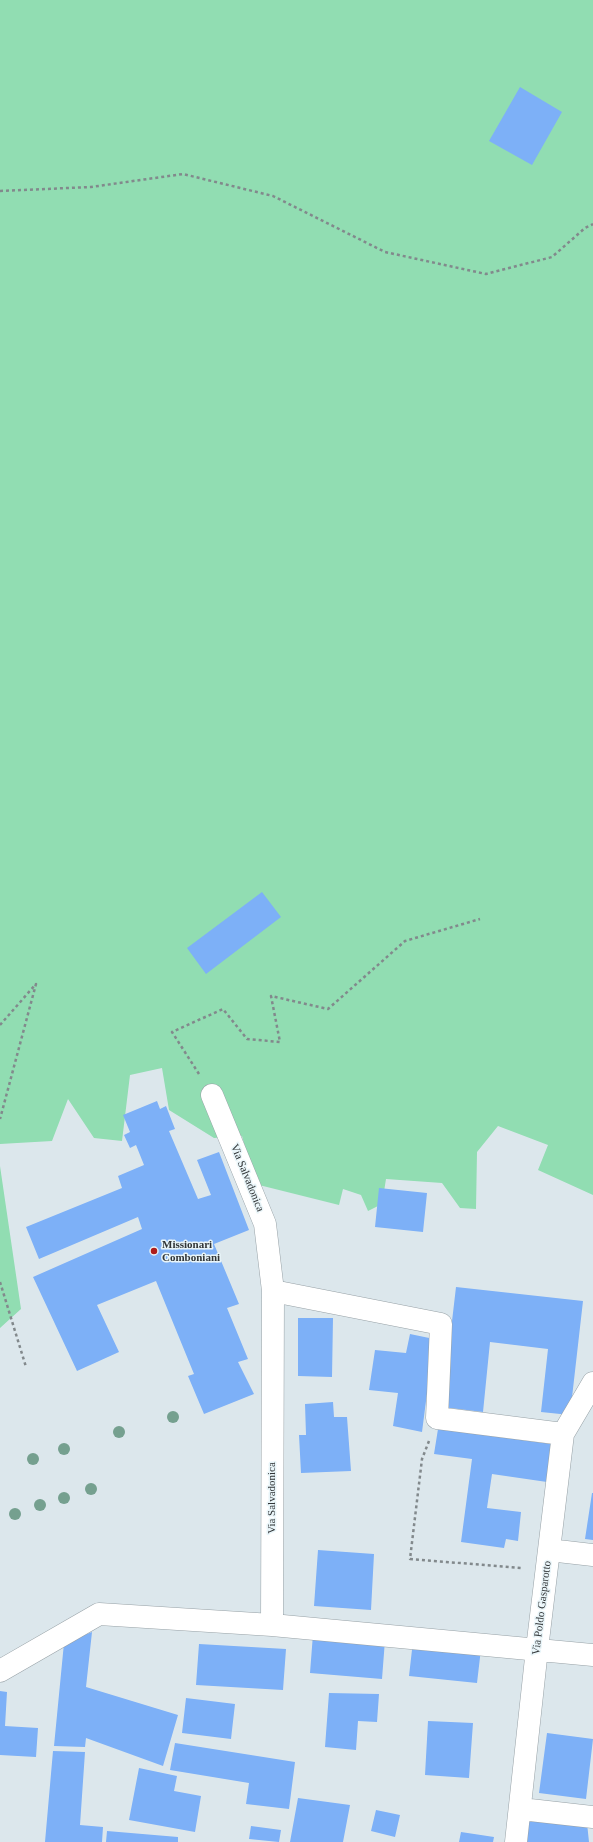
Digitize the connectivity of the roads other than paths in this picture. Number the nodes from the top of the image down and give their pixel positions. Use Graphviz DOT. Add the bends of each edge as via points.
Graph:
graph roads {
  1 [pos="212,1095"];
  2 [pos="273,1291"];
  3 [pos="593,1383"];
  4 [pos="563,1434"];
  5 [pos="593,1555"];
  6 [pos="548,1560"];
  7 [pos="272,1625"];
  8 [pos="537,1649"];
  9 [pos="593,1655"];
  10 [pos="0,1671"];
  11 [pos="521,1809"];
  12 [pos="593,1817"];
  13 [pos="516,1842"];
  1 -- 2 [label="street, Via Salvadonica" via="265,1224"];
  2 -- 4 [label="street" via="442,1324 437,1418"];
  2 -- 7 [label="street, Via Salvadonica"];
  3 -- 4 [label="street, Via Poldo Gasparotto"];
  4 -- 6 [label="street, Via Poldo Gasparotto"];
  5 -- 6 [label="street"];
  6 -- 8 [label="street, Via Poldo Gasparotto"];
  7 -- 8 [label="street"];
  7 -- 10 [label="street" via="99,1614"];
  8 -- 9 [label="street"];
  8 -- 11 [label="street, Via Poldo Gasparotto"];
  11 -- 12 [label="street"];
  11 -- 13 [label="street, Via Poldo Gasparotto"];
}
